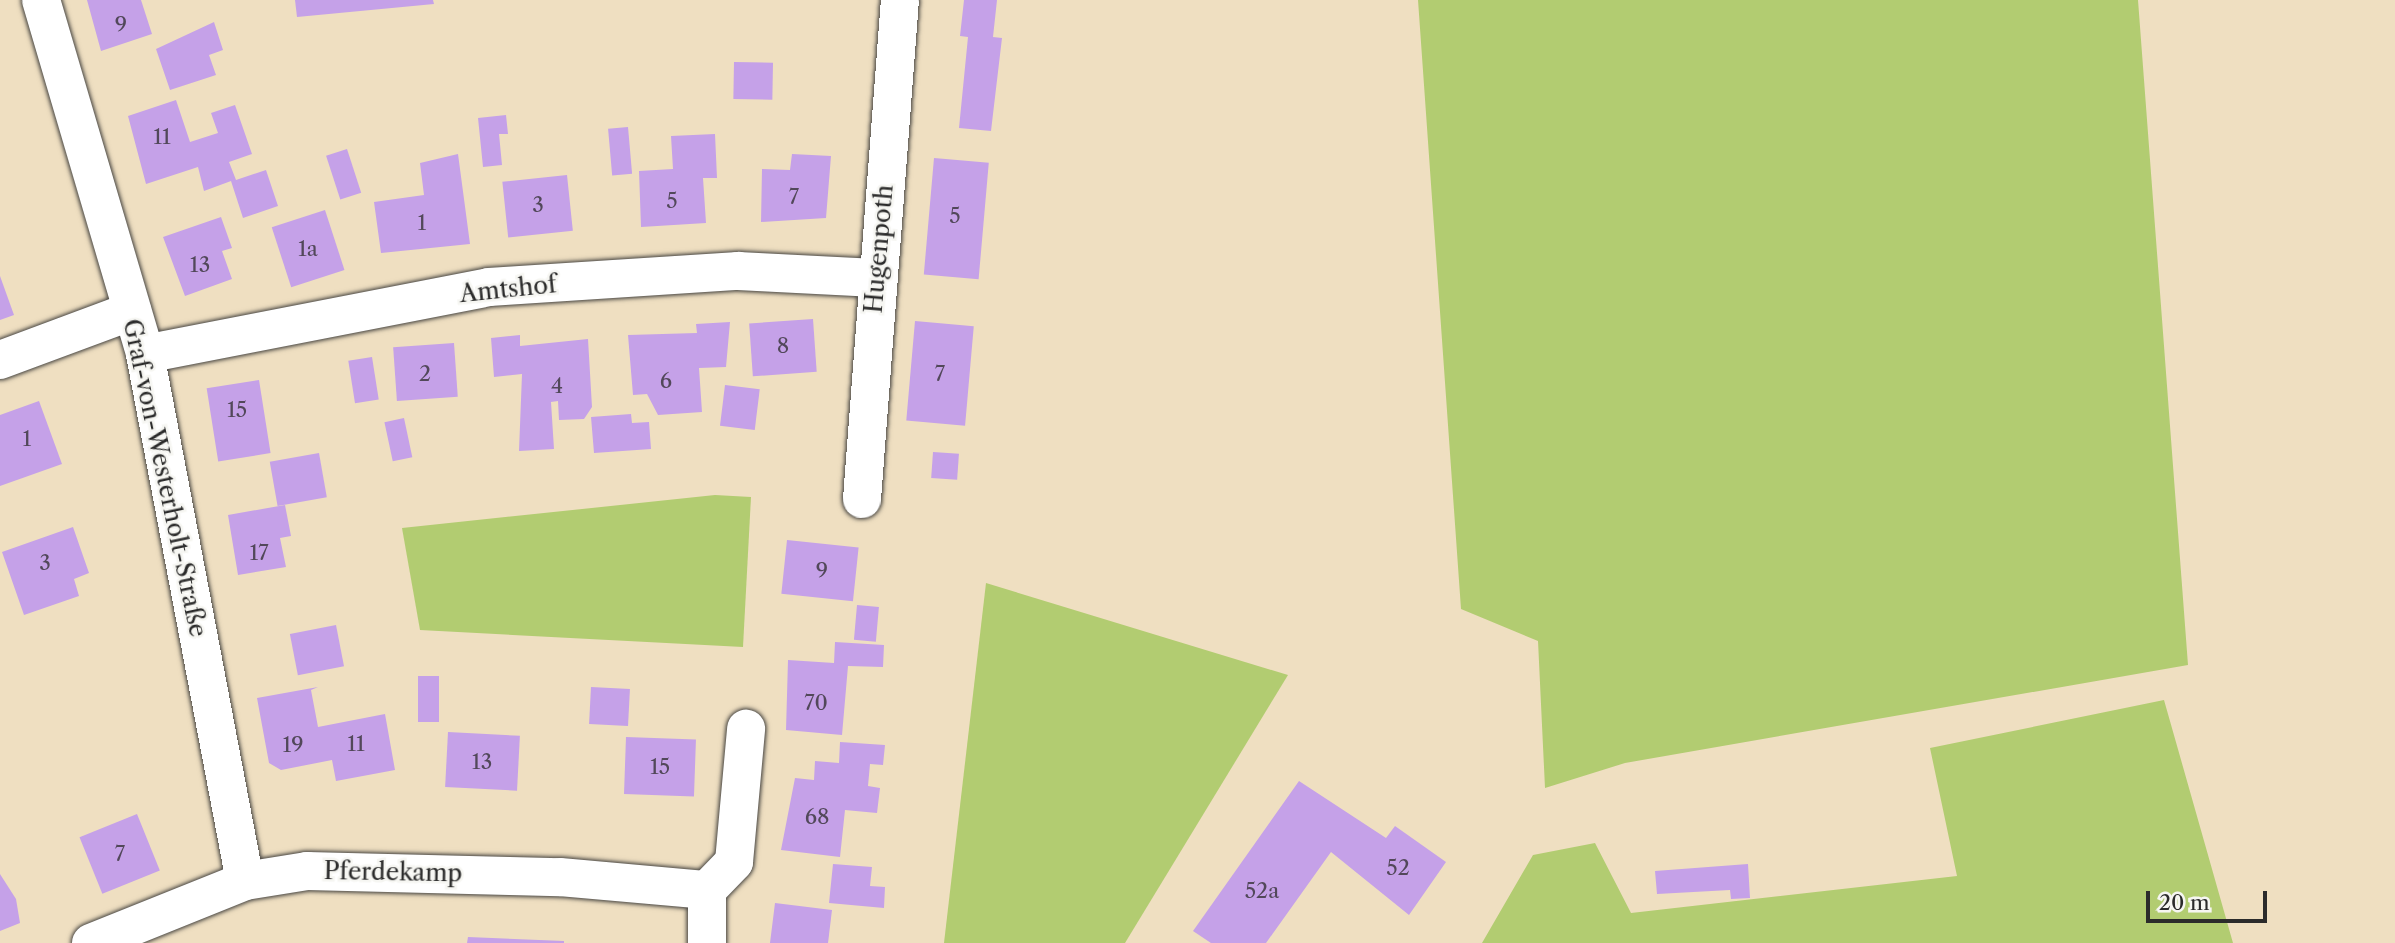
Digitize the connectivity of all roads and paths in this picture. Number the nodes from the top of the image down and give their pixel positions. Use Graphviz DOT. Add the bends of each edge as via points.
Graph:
graph roads {
  1 [pos="41,0"];
  2 [pos="900,0"];
  3 [pos="876,278"];
  4 [pos="131,311"];
  5 [pos="145,354"];
  6 [pos="0,359"];
  7 [pos="862,499"];
  8 [pos="746,729"];
  9 [pos="245,881"];
  10 [pos="707,890"];
  11 [pos="91,943"];
  12 [pos="707,943"];
  1 -- 4 [label="street, Graf-von-Westerholt-Straße"];
  2 -- 3 [label="street, Hugenpoth"];
  3 -- 5 [label="street, Amtshof" via="738,271 489,288"];
  3 -- 7 [label="street, Hugenpoth"];
  4 -- 5 [label="street, Graf-von-Westerholt-Straße"];
  4 -- 6 [label="street"];
  5 -- 9 [label="street, Graf-von-Westerholt-Straße"];
  8 -- 10 [label="street" via="734,862"];
  9 -- 10 [label="street, Pferdekamp" via="307,871 390,869"];
  9 -- 11 [label="street, Pferdekamp"];
  10 -- 12 [label="street"];
}
